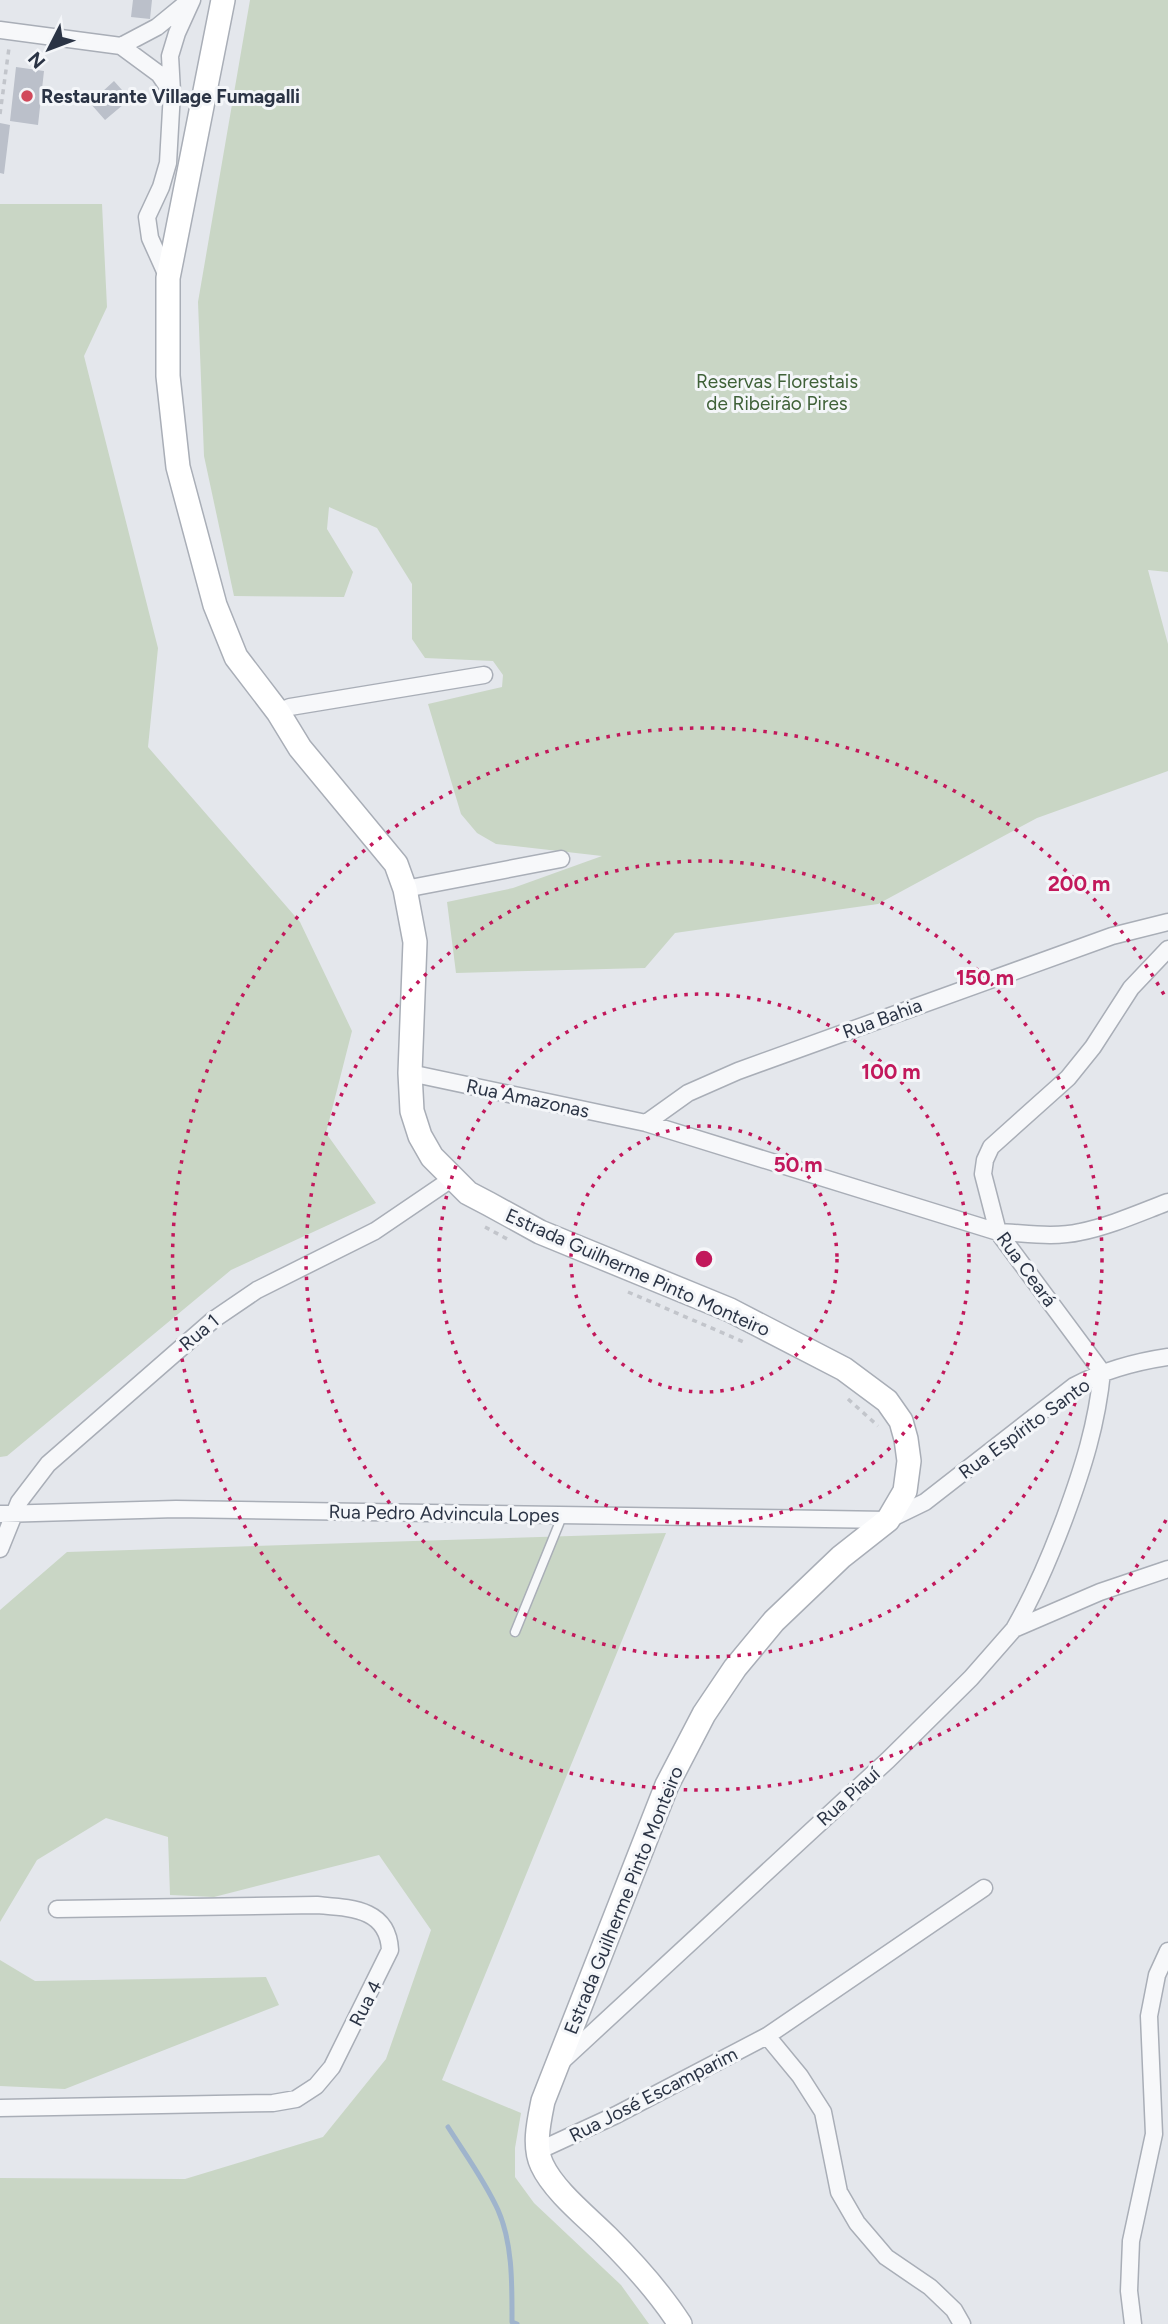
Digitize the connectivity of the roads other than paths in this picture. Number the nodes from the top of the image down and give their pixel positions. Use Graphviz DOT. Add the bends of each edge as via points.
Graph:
graph roads {
  1 [pos="191,0"];
  2 [pos="223,0"];
  3 [pos="6,31"];
  4 [pos="121,46"];
  5 [pos="172,92"];
  6 [pos="168,278"];
  7 [pos="484,675"];
  8 [pos="278,712"];
  9 [pos="561,859"];
  10 [pos="405,889"];
  11 [pos="1168,922"];
  12 [pos="1168,949"];
  13 [pos="410,1073"];
  14 [pos="646,1123"];
  15 [pos="453,1178"];
  16 [pos="1168,1202"];
  17 [pos="998,1232"];
  18 [pos="1168,1357"];
  19 [pos="1102,1371"];
  20 [pos="6,1514"];
  21 [pos="563,1514"];
  22 [pos="888,1520"];
  23 [pos="0,1549"];
  24 [pos="1168,1569"];
  25 [pos="1013,1629"];
  26 [pos="515,1632"];
  27 [pos="984,1888"];
  28 [pos="57,1909"];
  29 [pos="1168,1951"];
  30 [pos="767,2036"];
  31 [pos="555,2068"];
  32 [pos="0,2108"];
  33 [pos="538,2151"];
  34 [pos="680,2324"];
  35 [pos="962,2324"];
  36 [pos="1133,2324"];
  1 -- 4 [label="street" via="157,27"];
  1 -- 5 [label="street, Estrada Guilherme Pinto Monteiro" via="173,45 169,67"];
  2 -- 6 [label="main road, Estrada Guilherme Pinto Monteiro"];
  3 -- 4 [label="street"];
  4 -- 5 [label="street" via="159,74"];
  5 -- 6 [label="street, Estrada Guilherme Pinto Monteiro" via="168,163 147,217 150,239"];
  6 -- 8 [label="main road, Estrada Guilherme Pinto Monteiro" via="168,376 178,467 223,626 236,657"];
  7 -- 8 [label="street"];
  8 -- 10 [label="main road, Estrada Guilherme Pinto Monteiro" via="300,748 396,864"];
  9 -- 10 [label="street"];
  10 -- 13 [label="main road, Estrada Guilherme Pinto Monteiro" via="415,942"];
  11 -- 14 [label="street, Rua Bahia" via="1112,936 738,1071 688,1093"];
  12 -- 17 [label="street, Rua Ceará" via="1131,988 1068,1078 991,1147 983,1174"];
  13 -- 14 [label="street, Rua Amazonas"];
  13 -- 15 [label="main road, Estrada Guilherme Pinto Monteiro" via="419,1136"];
  14 -- 17 [label="street, Rua Amazonas"];
  15 -- 20 [label="street, Rua 1" via="375,1231 257,1290 212,1320 48,1464"];
  15 -- 22 [label="main road, Estrada Guilherme Pinto Monteiro" via="468,1193 540,1232 730,1310 844,1369 887,1401 901,1420 909,1461 905,1491"];
  16 -- 17 [label="street, Rua Amazonas" via="1078,1233"];
  17 -- 19 [label="street, Rua Ceará"];
  18 -- 19 [label="street, Rua Espírito Santo"];
  19 -- 22 [label="street, Rua Espírito Santo" via="1074,1386 925,1502"];
  19 -- 25 [label="street" via="1088,1454 1045,1570"];
  20 -- 21 [label="street, Rua Pedro Advincula Lopes" via="176,1509"];
  20 -- 23 [label="street, Rua 1"];
  21 -- 22 [label="street, Rua Pedro Advincula Lopes"];
  21 -- 26 [label="lane"];
  22 -- 31 [label="main road, Estrada Guilherme Pinto Monteiro" via="774,1621 704,1714 667,1785"];
  24 -- 25 [label="street, Rua Piauí"];
  25 -- 31 [label="street, Rua Piauí" via="888,1760"];
  27 -- 30 [label="street, Rua José Escamparim"];
  28 -- 32 [label="street, Rua 4" via="354,1908 382,1926 390,1950 332,2067 316,2086 296,2099"];
  29 -- 36 [label="street" via="1157,1975 1149,2016 1153,2133 1131,2241"];
  30 -- 33 [label="street, Rua José Escamparim"];
  30 -- 35 [label="street" via="823,2112 839,2192 857,2223 886,2257 954,2310"];
  31 -- 33 [label="main road, Estrada Guilherme Pinto Monteiro" via="538,2124"];
  33 -- 34 [label="main road" via="542,2165 565,2196 615,2245"];
}
